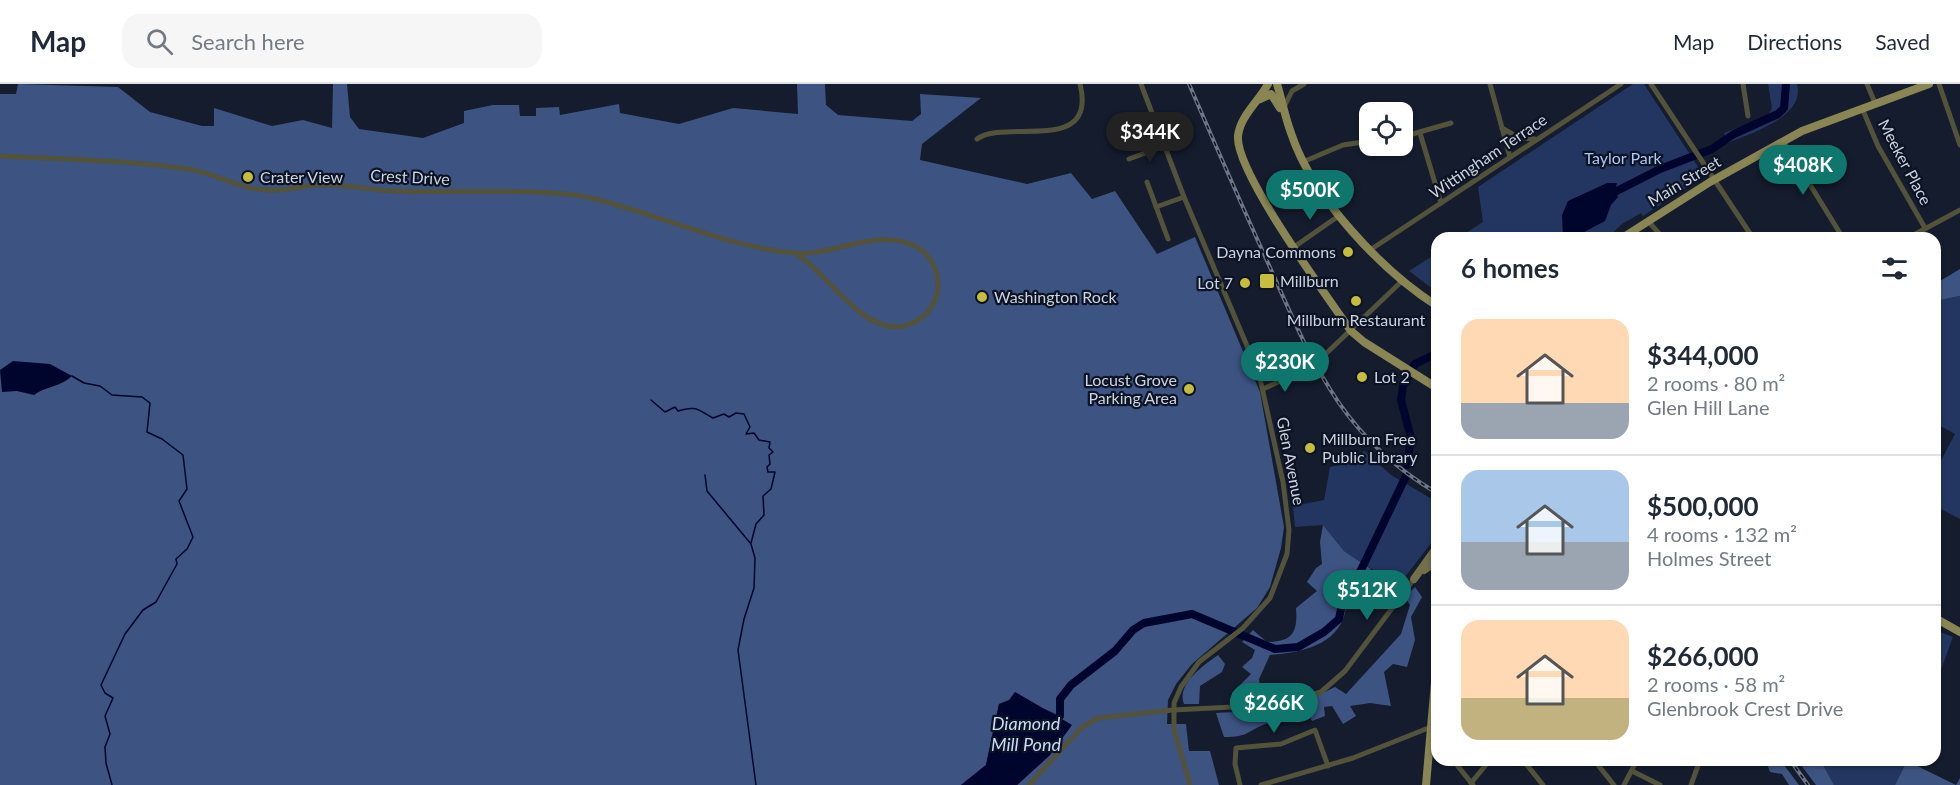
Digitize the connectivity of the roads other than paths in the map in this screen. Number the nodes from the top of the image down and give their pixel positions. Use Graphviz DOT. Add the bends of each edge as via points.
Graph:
graph roads {
  1 [pos="1080,84"];
  2 [pos="1141,84"];
  3 [pos="1268,84"];
  4 [pos="1276,84"];
  5 [pos="1304,84"];
  6 [pos="1490,84"];
  7 [pos="1621,84"];
  8 [pos="1651,84"];
  9 [pos="1743,84"];
  10 [pos="1867,84"];
  11 [pos="1929,84"];
  12 [pos="1939,84"];
  13 [pos="1259,99"];
  14 [pos="1875,102"];
  15 [pos="1284,107"];
  16 [pos="1862,108"];
  17 [pos="1748,116"];
  18 [pos="1451,123"];
  19 [pos="1502,128"];
  20 [pos="1291,133"];
  21 [pos="1420,133"];
  22 [pos="1413,135"];
  23 [pos="977,139"];
  24 [pos="1537,139"];
  25 [pos="1784,141"];
  26 [pos="1359,143"];
  27 [pos="1960,145"];
  28 [pos="1164,146"];
  29 [pos="0,156"];
  30 [pos="1510,157"];
  31 [pos="1129,159"];
  32 [pos="1305,161"];
  33 [pos="1714,180"];
  34 [pos="1147,182"];
  35 [pos="1184,197"];
  36 [pos="1441,203"];
  37 [pos="1156,207"];
  38 [pos="1960,210"];
  39 [pos="1340,215"];
  40 [pos="1648,221"];
  41 [pos="1925,228"];
  42 [pos="1631,232"];
  43 [pos="1658,232"];
  44 [pos="1749,232"];
  45 [pos="1839,232"];
  46 [pos="1918,232"];
  47 [pos="1168,239"];
  48 [pos="1294,247"];
  49 [pos="1370,250"];
  50 [pos="795,254"];
  51 [pos="1402,281"];
  52 [pos="1431,302"];
  53 [pos="1351,331"];
  54 [pos="1431,385"];
  55 [pos="1263,389"];
  56 [pos="1431,558"];
  57 [pos="1431,566"];
  58 [pos="1414,579"];
  59 [pos="1941,621"];
  60 [pos="1960,632"];
  61 [pos="1173,710"];
  62 [pos="1431,735"];
  63 [pos="1431,753"];
  64 [pos="1328,766"];
  65 [pos="1458,766"];
  66 [pos="1486,766"];
  67 [pos="1528,766"];
  68 [pos="1599,766"];
  69 [pos="1635,766"];
  70 [pos="1698,766"];
  71 [pos="1632,771"];
  72 [pos="1472,784"];
  73 [pos="1029,785"];
  74 [pos="1190,785"];
  75 [pos="1240,785"];
  76 [pos="1261,785"];
  77 [pos="1426,785"];
  78 [pos="1543,785"];
  79 [pos="1614,785"];
  80 [pos="1624,785"];
  81 [pos="1660,785"];
  82 [pos="1691,785"];
  1 -- 23 [label="street" via="1080,111 1063,128 987,134"];
  2 -- 28 [label="street, Glen Avenue"];
  3 -- 13 [label="main road"];
  4 -- 15 [label="main road"];
  5 -- 15 [label="street" via="1292,91"];
  6 -- 19 [label="street"];
  7 -- 24 [label="street, Wittingham Terrace"];
  8 -- 33 [label="street"];
  9 -- 17 [label="street"];
  10 -- 14 [label="street"];
  11 -- 14 [label="main road, Main Street"];
  12 -- 27 [label="street"];
  13 -- 20 [label="main road" via="1273,95"];
  13 -- 48 [label="main road" via="1241,124 1239,147 1264,202"];
  14 -- 16 [label="main road, Main Street"];
  15 -- 20 [label="main road"];
  16 -- 25 [label="main road, Main Street"];
  16 -- 41 [label="street, Meeker Place" via="1878,146"];
  18 -- 21 [label="street"];
  19 -- 24 [label="street" via="1519,138"];
  19 -- 30 [label="street"];
  20 -- 32 [label="main road"];
  21 -- 22 [label="street"];
  21 -- 36 [label="street"];
  24 -- 30 [label="street, Wittingham Terrace"];
  25 -- 33 [label="main road, Main Street"];
  25 -- 45 [label="street"];
  26 -- 32 [label="street" via="1342,145"];
  28 -- 31 [label="street"];
  28 -- 35 [label="street, Glen Avenue"];
  29 -- 50 [label="street, Crest Drive" via="161,165 201,171 263,190 347,185 387,191 567,194"];
  30 -- 36 [label="street, Wittingham Terrace"];
  32 -- 39 [label="main road"];
  33 -- 40 [label="main road, Main Street"];
  33 -- 44 [label="street"];
  34 -- 37 [label="street"];
  35 -- 37 [label="street"];
  35 -- 55 [label="street, Glen Avenue"];
  36 -- 49 [label="street, Wittingham Terrace"];
  37 -- 47 [label="street"];
  38 -- 41 [label="street"];
  39 -- 48 [label="street"];
  39 -- 49 [label="main road"];
  40 -- 42 [label="main road, Main Street"];
  40 -- 43 [label="street"];
  41 -- 46 [label="street"];
  48 -- 53 [label="main road"];
  49 -- 51 [label="main road"];
  50 -- 50 [label="street" via="861,314 890,327 912,323 930,310 938,289 935,267 921,250 902,242 881,240"];
  51 -- 52 [label="main road"];
  51 -- 53 [label="street"];
  53 -- 54 [label="main road"];
  53 -- 55 [label="street" via="1309,369"];
  55 -- 61 [label="street, Glen Avenue" via="1283,482 1289,542 1274,591 1264,606 1199,662 1181,687"];
  56 -- 58 [label="main road"];
  57 -- 58 [label="main road"];
  58 -- 61 [label="street" via="1345,671 1321,692 1274,705"];
  59 -- 60 [label="main road"];
  61 -- 73 [label="street" via="1106,716 1088,722"];
  61 -- 74 [label="street" via="1174,729"];
  62 -- 64 [label="street"];
  63 -- 77 [label="main road"];
  64 -- 75 [label="street" via="1315,730 1281,744 1236,748"];
  64 -- 76 [label="street"];
  65 -- 72 [label="street"];
  66 -- 72 [label="street"];
  67 -- 78 [label="street"];
  68 -- 79 [label="street"];
  69 -- 71 [label="street"];
  70 -- 82 [label="street"];
  71 -- 80 [label="street"];
  71 -- 81 [label="street"];
}
